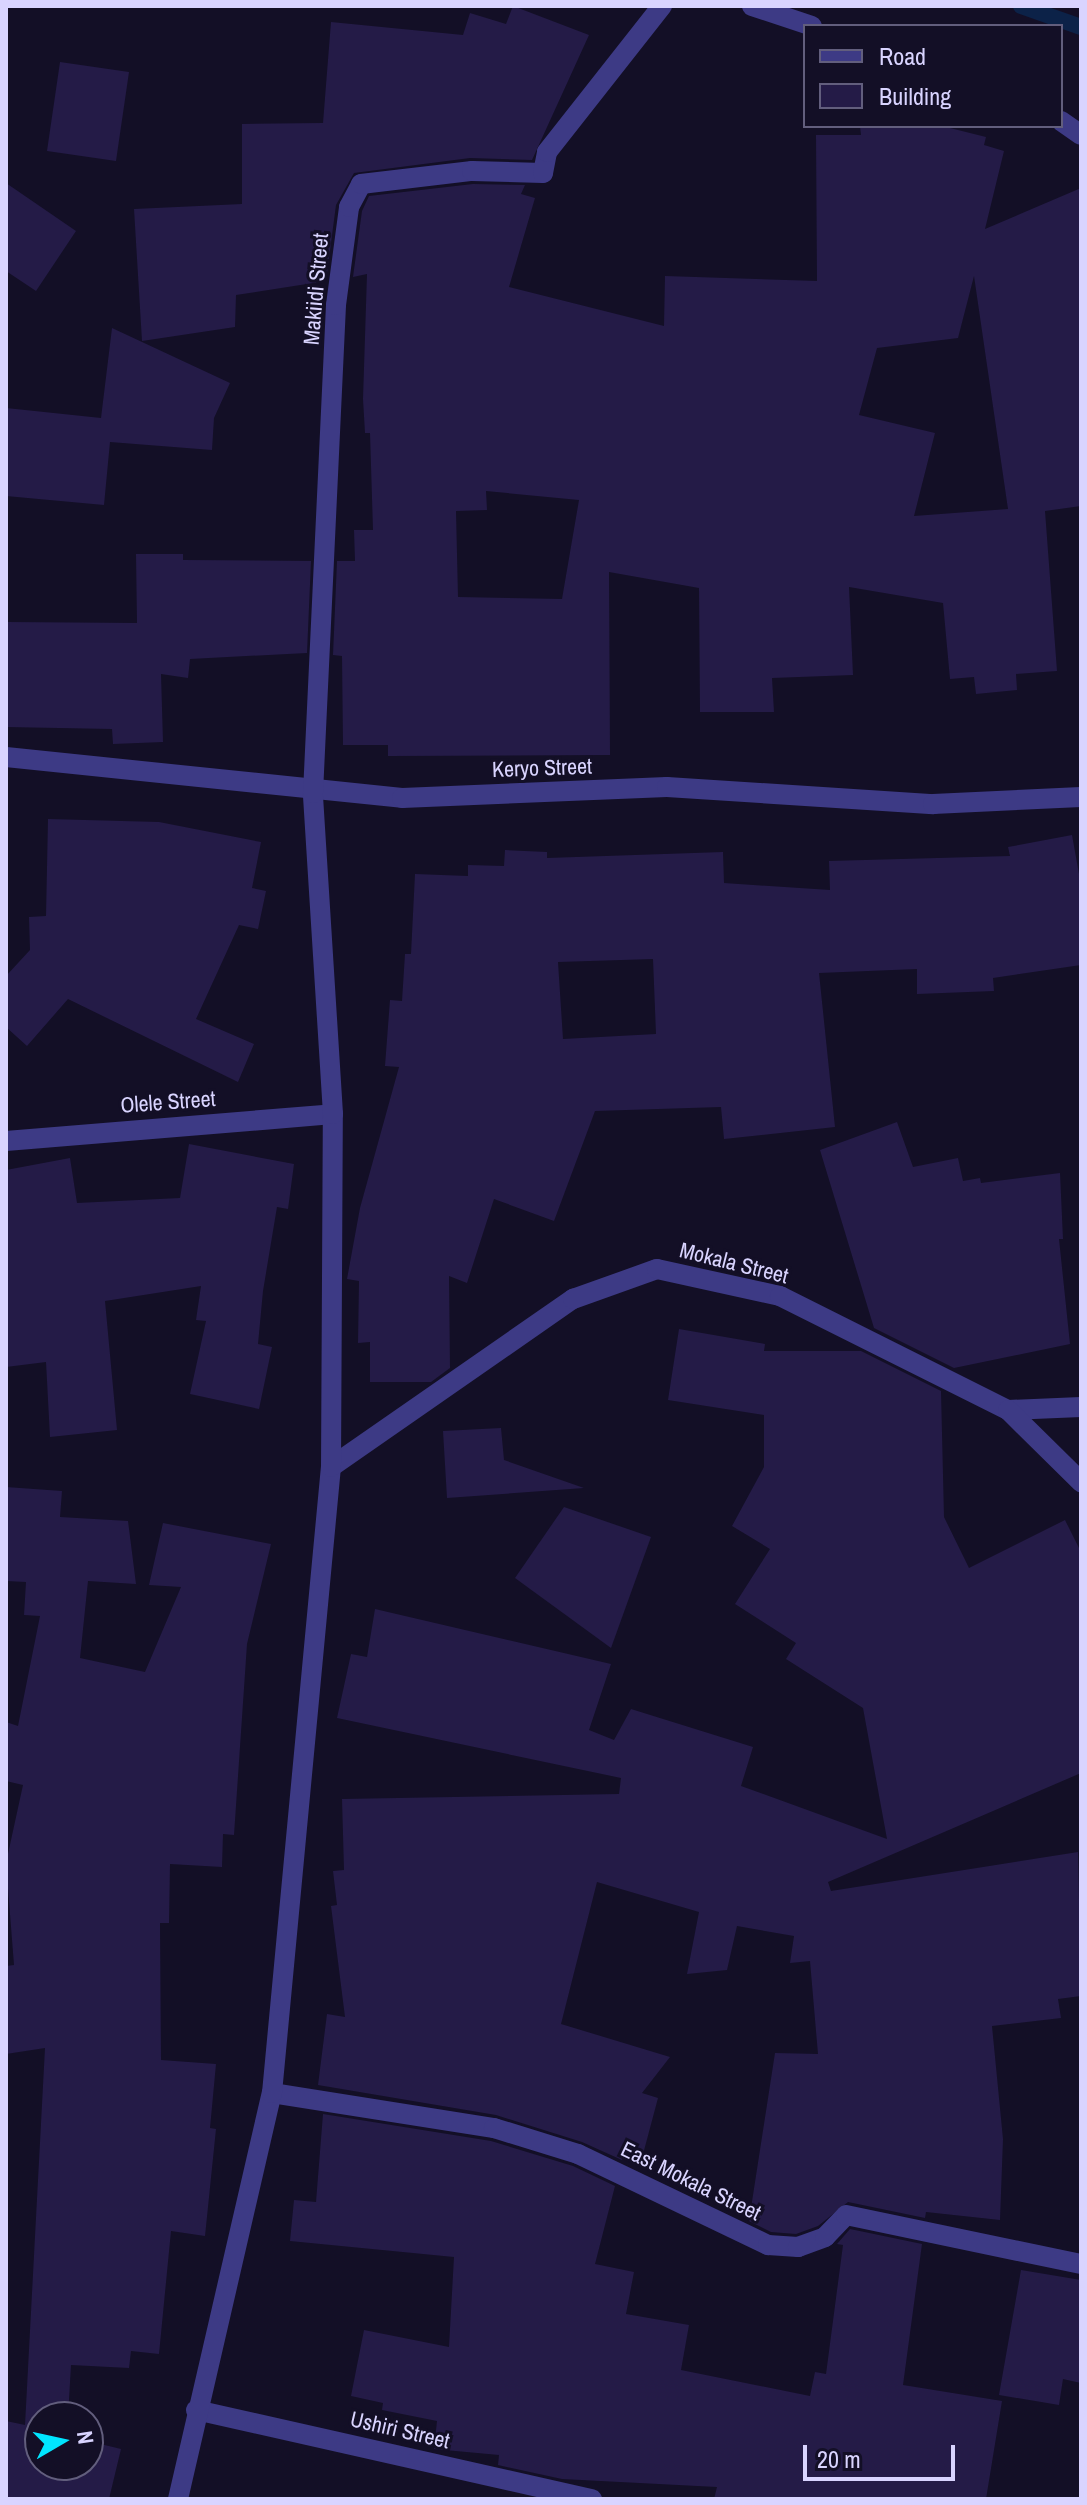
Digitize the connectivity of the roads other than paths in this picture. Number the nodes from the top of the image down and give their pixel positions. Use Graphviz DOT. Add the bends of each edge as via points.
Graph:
graph roads {
  1 [pos="662,6"];
  2 [pos="752,6"];
  3 [pos="806,24"];
  4 [pos="1063,122"];
  5 [pos="1081,135"];
  6 [pos="6,757"];
  7 [pos="313,793"];
  8 [pos="1081,797"];
  9 [pos="333,1114"];
  10 [pos="6,1141"];
  11 [pos="1081,1407"];
  12 [pos="1008,1410"];
  13 [pos="331,1467"];
  14 [pos="1081,1482"];
  15 [pos="272,2093"];
  16 [pos="1081,2264"];
  17 [pos="196,2410"];
  18 [pos="178,2499"];
  19 [pos="592,2499"];
  1 -- 7 [label="street, Makiidi Street" via="547,152 543,173 472,171 361,184 349,207 336,305"];
  2 -- 3 [label="street"];
  4 -- 5 [label="street"];
  6 -- 7 [label="street, Keryo Street"];
  7 -- 8 [label="street, Keryo Street" via="402,798 667,787 933,804"];
  7 -- 9 [label="street"];
  9 -- 10 [label="street, Olele Street"];
  9 -- 13 [label="street"];
  11 -- 12 [label="street"];
  12 -- 13 [label="street, Mokala Street" via="780,1296 657,1269 573,1299"];
  12 -- 14 [label="street, Mokala Street"];
  13 -- 15 [label="street"];
  15 -- 16 [label="street, East Mokala Street" via="494,2128 578,2154 768,2245 798,2247 825,2237 846,2215"];
  15 -- 17 [label="street"];
  17 -- 18 [label="street"];
  17 -- 19 [label="street, Ushiri Street"];
}
